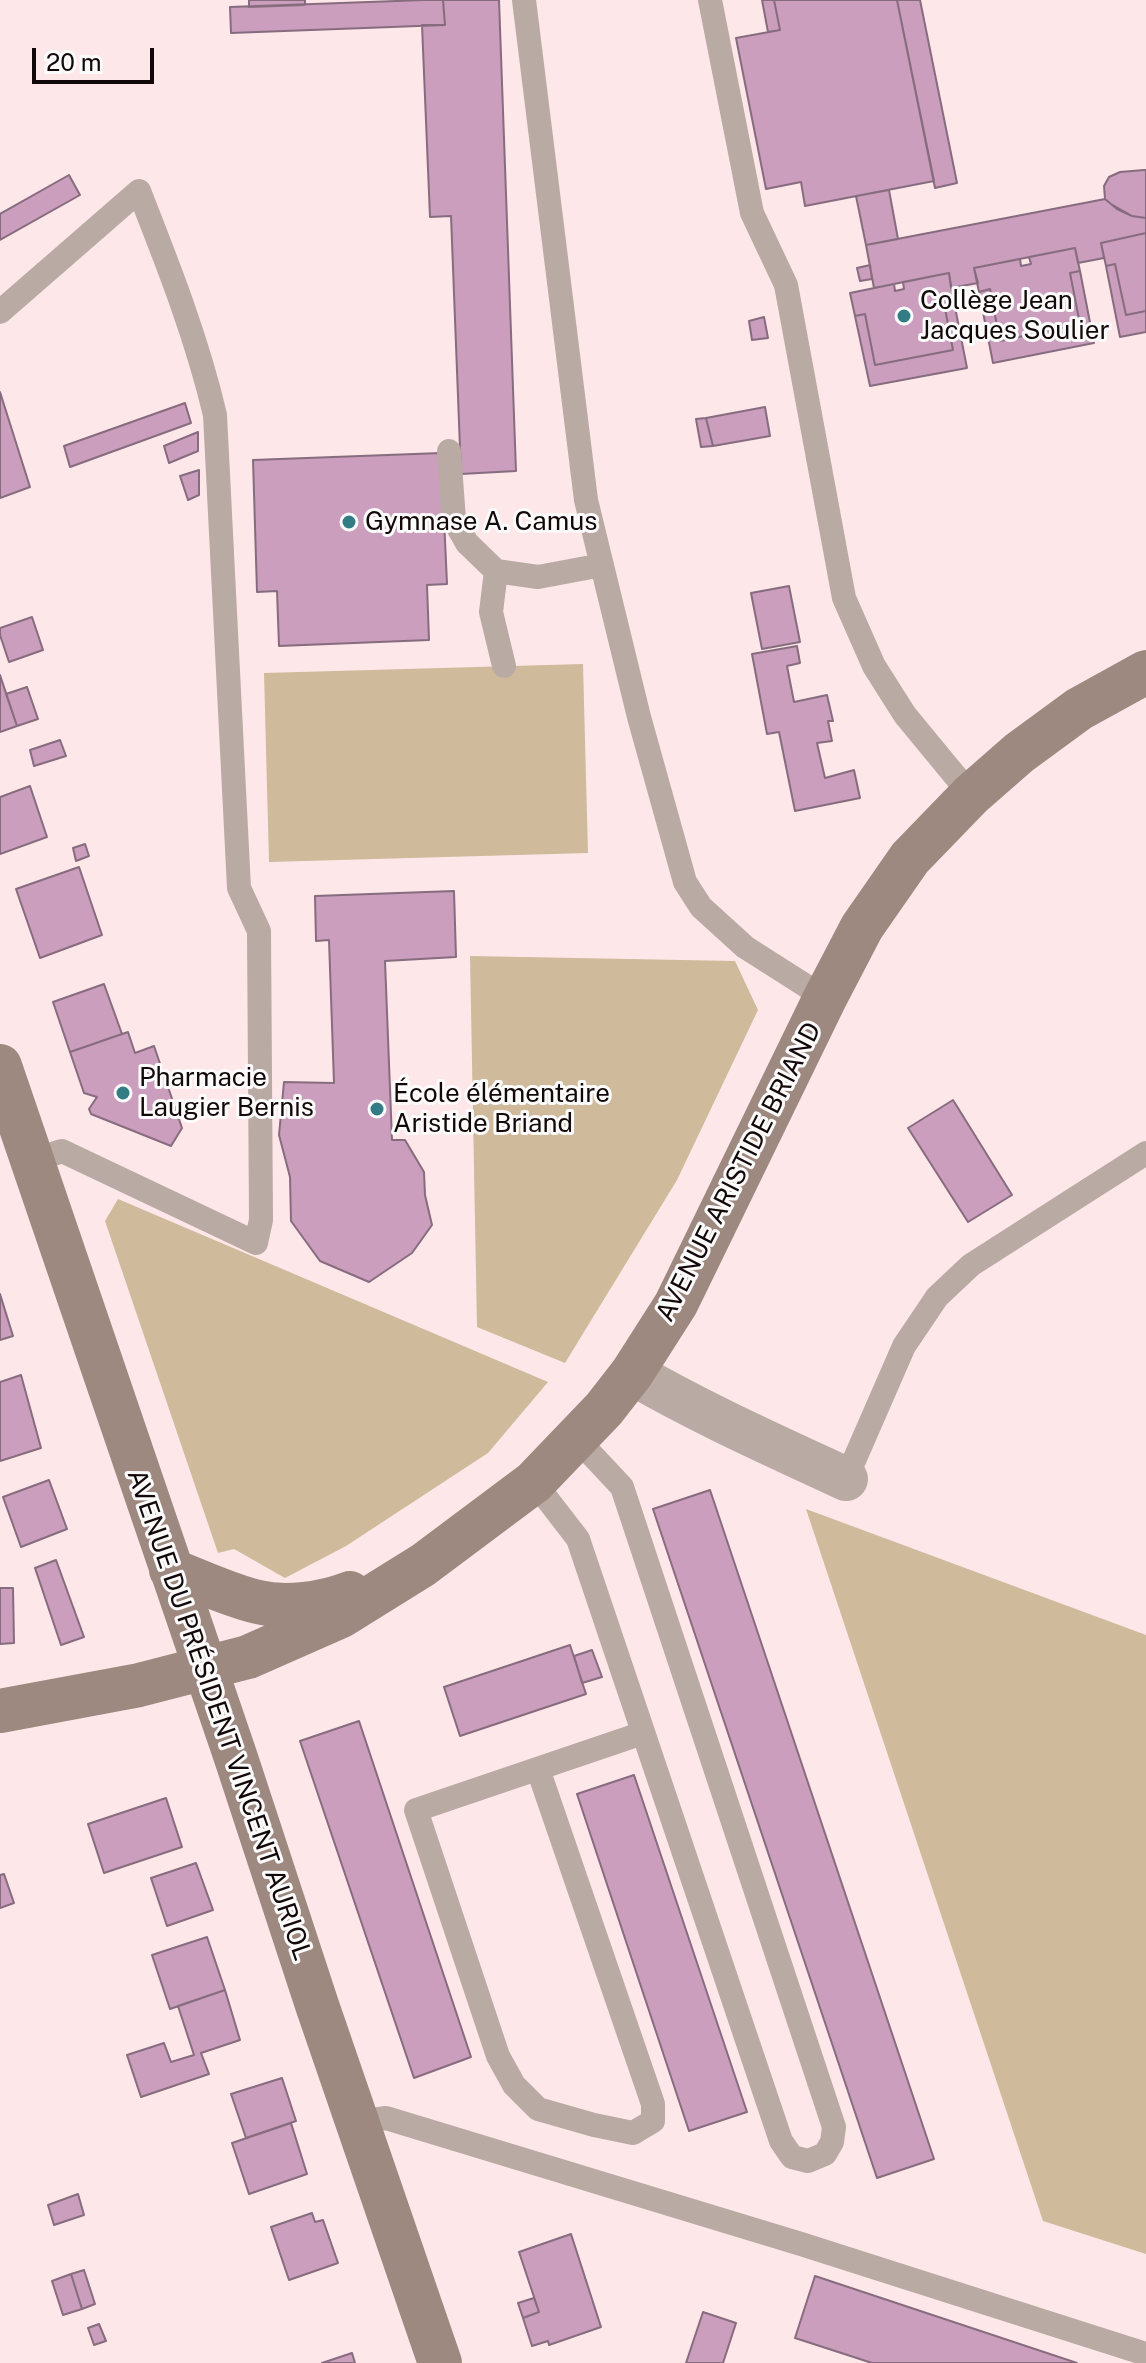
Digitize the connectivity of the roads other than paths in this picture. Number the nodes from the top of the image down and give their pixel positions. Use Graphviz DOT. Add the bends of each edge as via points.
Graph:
graph roads {
  1 [pos="524,0"];
  2 [pos="710,0"];
  3 [pos="0,312"];
  4 [pos="449,451"];
  5 [pos="602,565"];
  6 [pos="496,571"];
  7 [pos="504,666"];
  8 [pos="1146,672"];
  9 [pos="971,795"];
  10 [pos="825,998"];
  11 [pos="0,1066"];
  12 [pos="1146,1153"];
  13 [pos="32,1161"];
  14 [pos="632,1373"];
  15 [pos="577,1439"];
  16 [pos="846,1479"];
  17 [pos="534,1482"];
  18 [pos="423,1565"];
  19 [pos="171,1570"];
  20 [pos="204,1669"];
  21 [pos="0,1711"];
  22 [pos="643,1733"];
  23 [pos="538,1769"];
  24 [pos="358,2122"];
  25 [pos="1146,2354"];
  26 [pos="440,2363"];
  1 -- 5 [label="lane" via="586,500"];
  2 -- 9 [label="lane" via="752,213 786,285 844,598 874,666 905,715"];
  3 -- 13 [label="lane" via="139,191 184,308 215,415 239,888 259,931 261,1220 256,1243 62,1151"];
  4 -- 6 [label="lane" via="454,520 467,543"];
  5 -- 6 [label="lane" via="538,577"];
  5 -- 10 [label="lane" via="685,882 701,907 745,947"];
  6 -- 7 [label="lane" via="491,612"];
  8 -- 9 [label="main road, AVENUE ARISTIDE BRIAND" via="1079,709"];
  9 -- 10 [label="main road, AVENUE ARISTIDE BRIAND" via="910,858 862,927"];
  10 -- 14 [label="main road, AVENUE ARISTIDE BRIAND" via="676,1304"];
  11 -- 13 [label="main road, AVENUE DU PRÉSIDENT VINCENT AURIOL"];
  12 -- 16 [label="lane" via="971,1265 937,1297 904,1346"];
  13 -- 19 [label="main road, AVENUE DU PRÉSIDENT VINCENT AURIOL"];
  14 -- 15 [label="main road, AVENUE ARISTIDE BRIAND"];
  14 -- 16 [label="street"];
  15 -- 17 [label="main road, AVENUE ARISTIDE BRIAND"];
  15 -- 22 [label="lane" via="622,1487 834,2127 825,2154 808,2161 792,2157 781,2141"];
  17 -- 18 [label="main road, AVENUE ARISTIDE BRIAND"];
  17 -- 22 [label="lane" via="578,1539"];
  18 -- 19 [label="main road" via="339,1597 299,1604 261,1603"];
  18 -- 20 [label="main road, AVENUE ARISTIDE BRIAND" via="341,1616 248,1657"];
  19 -- 20 [label="main road, AVENUE DU PRÉSIDENT VINCENT AURIOL"];
  20 -- 21 [label="main road, AVENUE ARISTIDE BRIAND"];
  20 -- 24 [label="main road, AVENUE DU PRÉSIDENT VINCENT AURIOL"];
  22 -- 23 [label="lane"];
  23 -- 23 [label="lane" via="416,1810 498,2056 514,2085 538,2109 633,2133 653,2121 653,2104"];
  24 -- 25 [label="lane" via="386,2118"];
  24 -- 26 [label="main road, AVENUE DU PRÉSIDENT VINCENT AURIOL"];
}
